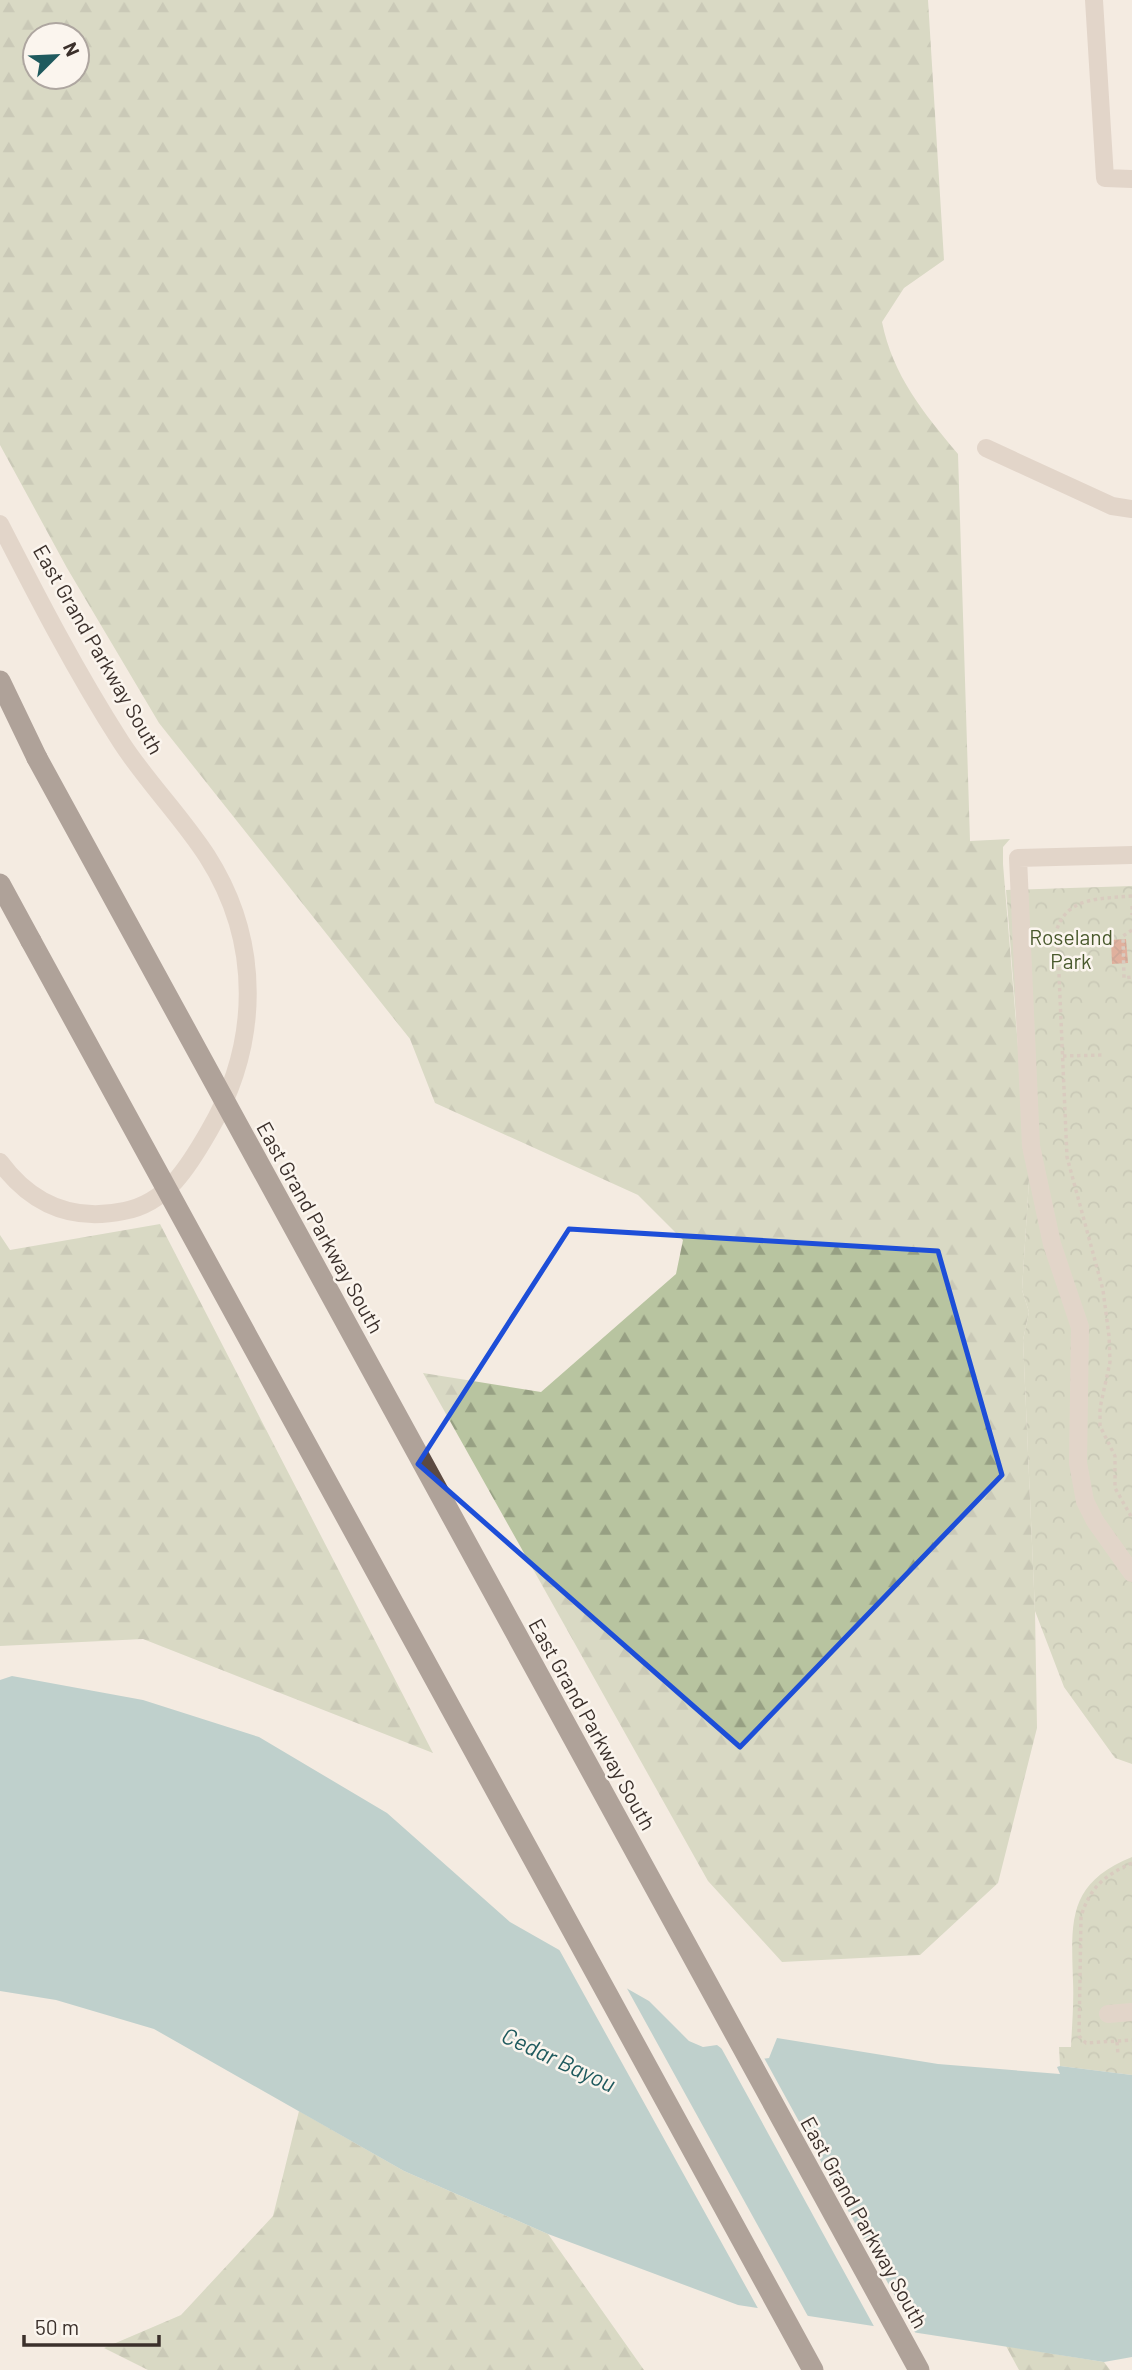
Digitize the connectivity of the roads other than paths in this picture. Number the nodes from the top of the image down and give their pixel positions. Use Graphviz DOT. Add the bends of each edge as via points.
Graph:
graph roads {
  1 [pos="1094,0"];
  2 [pos="1132,179"];
  3 [pos="986,448"];
  4 [pos="1132,509"];
  5 [pos="0,524"];
  6 [pos="0,681"];
  7 [pos="0,691"];
  8 [pos="37,758"];
  9 [pos="1132,855"];
  10 [pos="0,884"];
  11 [pos="0,1162"];
  12 [pos="1132,1573"];
  13 [pos="1132,2012"];
  14 [pos="1108,2014"];
  15 [pos="813,2370"];
  16 [pos="919,2370"];
  1 -- 2 [label="street" via="1105,178"];
  3 -- 4 [label="street" via="1112,506"];
  5 -- 11 [label="street, East Grand Parkway South" via="120,741 223,884 236,913 249,986 248,1026 228,1097 181,1174 155,1199 105,1215 74,1214 34,1198"];
  6 -- 8 [label="highway"];
  7 -- 8 [label="highway, East Grand Parkway South"];
  8 -- 16 [label="highway, East Grand Parkway South, bridge"];
  9 -- 12 [label="street" via="1018,858 1031,1146 1052,1244 1080,1327 1078,1464 1085,1501"];
  10 -- 15 [label="highway, bridge"];
  13 -- 14 [label="street"];
}
